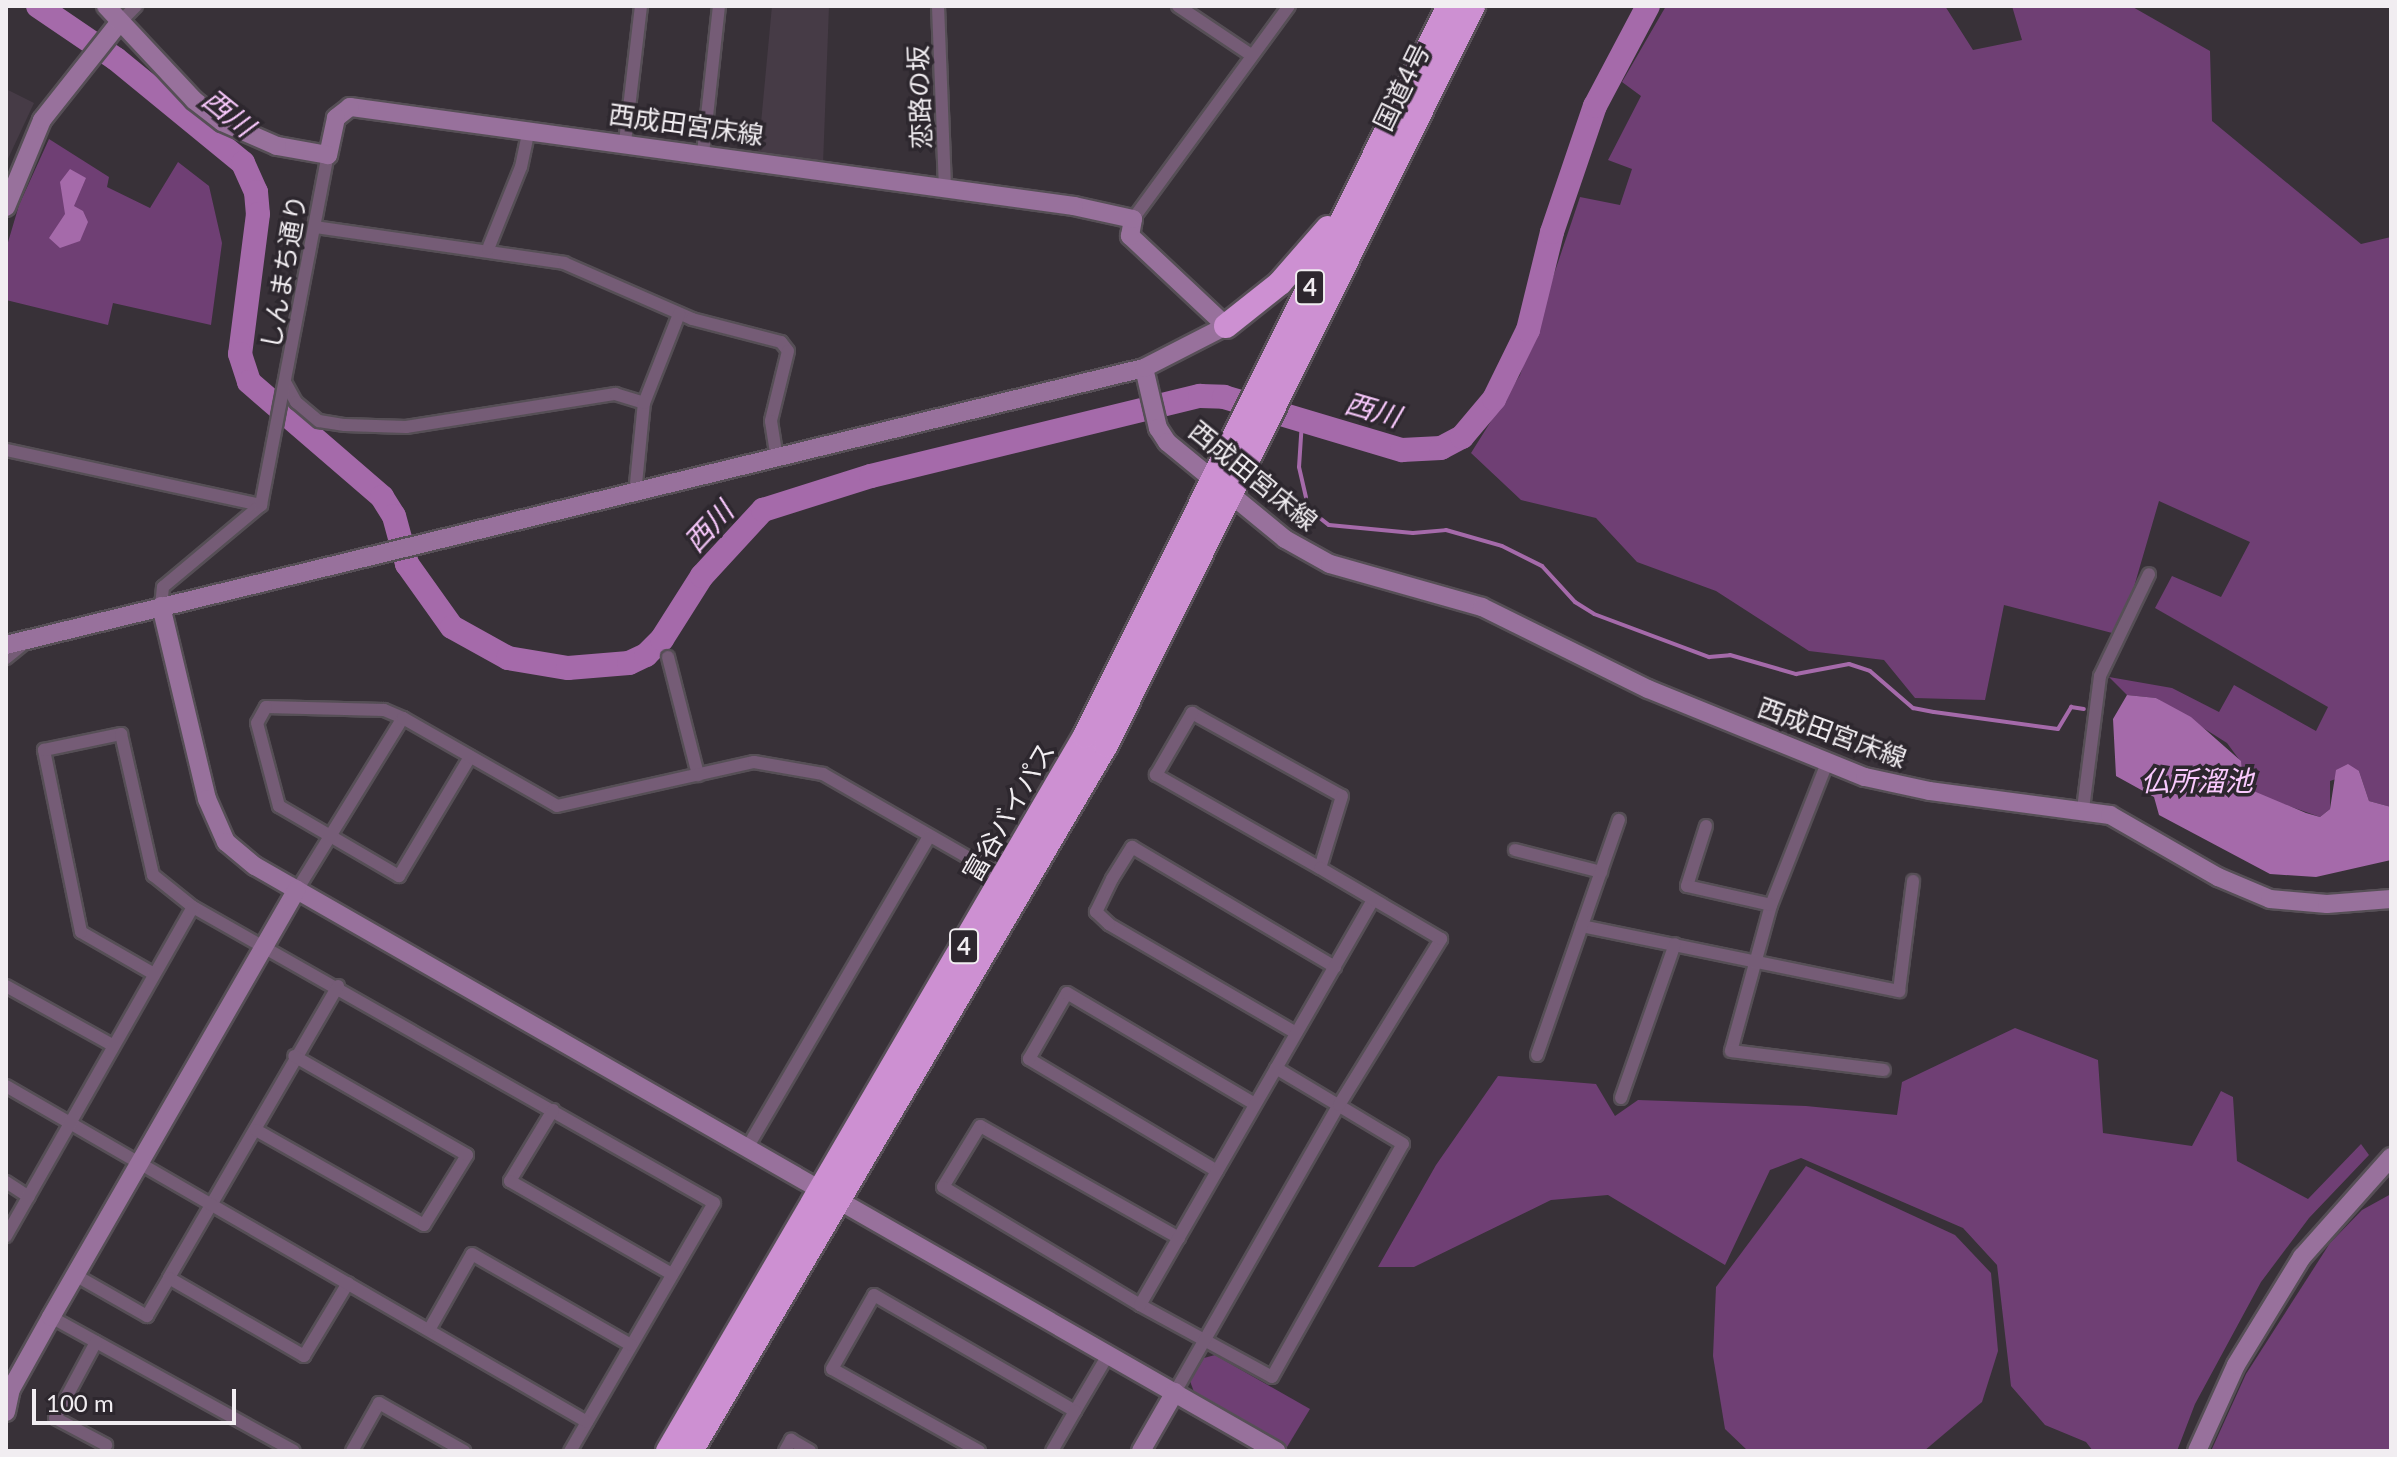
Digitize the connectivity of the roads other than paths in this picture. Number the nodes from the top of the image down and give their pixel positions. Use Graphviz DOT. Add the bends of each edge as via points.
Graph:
graph roads {
  1 [pos="106,6"];
  2 [pos="136,6"];
  3 [pos="641,6"];
  4 [pos="719,6"];
  5 [pos="938,6"];
  6 [pos="1178,6"];
  7 [pos="1289,6"];
  8 [pos="1449,6"];
  9 [pos="1473,6"];
  10 [pos="114,29"];
  11 [pos="1251,55"];
  12 [pos="529,129"];
  13 [pos="625,142"];
  14 [pos="703,153"];
  15 [pos="328,155"];
  16 [pos="945,187"];
  17 [pos="1372,187"];
  18 [pos="6,207"];
  19 [pos="1133,219"];
  20 [pos="315,227"];
  21 [pos="488,249"];
  22 [pos="679,314"];
  23 [pos="1226,326"];
  24 [pos="1146,375"];
  25 [pos="285,390"];
  26 [pos="644,403"];
  27 [pos="1250,432"];
  28 [pos="6,450"];
  29 [pos="777,460"];
  30 [pos="1223,489"];
  31 [pos="635,494"];
  32 [pos="261,505"];
  33 [pos="2149,574"];
  34 [pos="161,606"];
  35 [pos="34,635"];
  36 [pos="6,645"];
  37 [pos="668,657"];
  38 [pos="6,658"];
  39 [pos="403,718"];
  40 [pos="470,757"];
  41 [pos="1827,763"];
  42 [pos="698,775"];
  43 [pos="2083,809"];
  44 [pos="1619,820"];
  45 [pos="1706,826"];
  46 [pos="330,836"];
  47 [pos="929,836"];
  48 [pos="1515,850"];
  49 [pos="1320,868"];
  50 [pos="1601,872"];
  51 [pos="1004,878"];
  52 [pos="1913,881"];
  53 [pos="297,890"];
  54 [pos="2391,899"];
  55 [pos="1373,900"];
  56 [pos="1771,905"];
  57 [pos="193,907"];
  58 [pos="1582,926"];
  59 [pos="1675,944"];
  60 [pos="264,946"];
  61 [pos="1756,961"];
  62 [pos="1335,967"];
  63 [pos="154,974"];
  64 [pos="6,986"];
  65 [pos="338,986"];
  66 [pos="1296,1033"];
  67 [pos="112,1045"];
  68 [pos="1537,1055"];
  69 [pos="294,1056"];
  70 [pos="1276,1068"];
  71 [pos="1884,1070"];
  72 [pos="6,1086"];
  73 [pos="1621,1098"];
  74 [pos="1255,1104"];
  75 [pos="1339,1105"];
  76 [pos="553,1110"];
  77 [pos="69,1123"];
  78 [pos="256,1130"];
  79 [pos="747,1148"];
  80 [pos="2391,1157"];
  81 [pos="138,1165"];
  82 [pos="1217,1171"];
  83 [pos="6,1182"];
  84 [pos="831,1195"];
  85 [pos="29,1197"];
  86 [pos="210,1205"];
  87 [pos="6,1236"];
  88 [pos="1179,1238"];
  89 [pos="672,1274"];
  90 [pos="75,1275"];
  91 [pos="169,1278"];
  92 [pos="348,1283"];
  93 [pos="1140,1305"];
  94 [pos="51,1317"];
  95 [pos="429,1330"];
  96 [pos="1206,1340"];
  97 [pos="96,1342"];
  98 [pos="631,1345"];
  99 [pos="1108,1355"];
  100 [pos="8,1388"];
  101 [pos="1175,1392"];
  102 [pos="1075,1411"];
  103 [pos="6,1412"];
  104 [pos="587,1422"];
  105 [pos="109,1449"];
  106 [pos="294,1451"];
  107 [pos="352,1451"];
  108 [pos="464,1451"];
  109 [pos="570,1451"];
  110 [pos="668,1451"];
  111 [pos="691,1451"];
  112 [pos="785,1451"];
  113 [pos="810,1451"];
  114 [pos="979,1451"];
  115 [pos="1052,1451"];
  116 [pos="1141,1451"];
  117 [pos="1276,1451"];
  118 [pos="2197,1451"];
  1 -- 10 [label="street"];
  2 -- 10 [label="street"];
  3 -- 13 [label="street"];
  4 -- 14 [label="street"];
  5 -- 16 [label="street, 恋路の坂"];
  6 -- 11 [label="street"];
  7 -- 11 [label="street"];
  8 -- 17 [label="highway, 国道4号 / 4"];
  9 -- 17 [label="highway, 国道4号 / 4"];
  10 -- 15 [label="street" via="222,122 277,146"];
  10 -- 18 [label="street" via="82,63 27,148"];
  11 -- 19 [label="street"];
  12 -- 13 [label="street, 西成田宮床線"];
  12 -- 15 [label="street, 西成田宮床線" via="350,107 336,118"];
  12 -- 21 [label="street" via="521,167"];
  13 -- 14 [label="street, 西成田宮床線"];
  14 -- 16 [label="street, 西成田宮床線"];
  15 -- 20 [label="street, しんまち通り"];
  16 -- 19 [label="street, 西成田宮床線"];
  17 -- 23 [label="highway"];
  17 -- 27 [label="highway, 富谷バイパス / 4" via="1281,396"];
  17 -- 27 [label="highway, 富谷バイパス / 4" via="1256,393"];
  19 -- 23 [label="street" via="1130,236"];
  20 -- 21 [label="street"];
  20 -- 25 [label="street, しんまち通り"];
  21 -- 22 [label="street" via="564,263"];
  22 -- 26 [label="street"];
  22 -- 29 [label="street" via="781,342 788,351 771,421"];
  23 -- 24 [label="street"];
  24 -- 29 [label="street"];
  24 -- 30 [label="street, 西成田宮床線" via="1158,428 1180,455"];
  25 -- 26 [label="street" via="319,421 345,425 406,427 615,394"];
  25 -- 32 [label="street, しんまち通り"];
  26 -- 31 [label="street"];
  27 -- 30 [label="highway, 富谷バイパス / 4"];
  28 -- 32 [label="street"];
  29 -- 31 [label="street"];
  30 -- 41 [label="street, 西成田宮床線" via="1285,539 1330,564 1482,607 1648,689"];
  30 -- 51 [label="highway, 富谷バイパス / 4"];
  30 -- 84 [label="highway, 富谷バイパス / 4" via="1106,745"];
  31 -- 34 [label="street"];
  32 -- 34 [label="street" via="163,587"];
  33 -- 43 [label="street" via="2100,676"];
  34 -- 35 [label="street"];
  34 -- 53 [label="street" via="217,828 245,859"];
  35 -- 36 [label="street"];
  35 -- 38 [label="street"];
  37 -- 42 [label="street"];
  39 -- 40 [label="street"];
  39 -- 46 [label="street"];
  39 -- 46 [label="street" via="384,710 266,707 257,723 279,806"];
  40 -- 42 [label="street" via="557,806"];
  40 -- 46 [label="street" via="399,876"];
  41 -- 43 [label="street, 西成田宮床線" via="1895,786"];
  41 -- 56 [label="street"];
  42 -- 47 [label="street" via="754,762 823,774"];
  43 -- 54 [label="street, 西成田宮床線" via="2132,824 2218,877 2270,899 2327,904"];
  44 -- 50 [label="street"];
  45 -- 56 [label="street" via="1687,886"];
  46 -- 53 [label="street"];
  47 -- 51 [label="street"];
  47 -- 79 [label="street"];
  48 -- 50 [label="street"];
  49 -- 49 [label="street" via="1342,796 1192,713 1156,775"];
  49 -- 55 [label="street"];
  50 -- 58 [label="street"];
  51 -- 84 [label="highway, 富谷バイパス / 4"];
  52 -- 61 [label="street" via="1899,991"];
  53 -- 60 [label="street"];
  53 -- 79 [label="street"];
  55 -- 62 [label="street"];
  55 -- 75 [label="street" via="1441,939"];
  56 -- 61 [label="street"];
  57 -- 60 [label="street"];
  57 -- 63 [label="street"];
  57 -- 63 [label="street" via="153,875 121,734 44,750 81,932"];
  58 -- 59 [label="street"];
  58 -- 68 [label="street"];
  59 -- 61 [label="street"];
  59 -- 73 [label="street"];
  60 -- 65 [label="street"];
  60 -- 81 [label="street"];
  61 -- 71 [label="street" via="1731,1051"];
  62 -- 66 [label="street"];
  62 -- 66 [label="street" via="1132,847 1112,879 1096,912 1109,924"];
  63 -- 67 [label="street"];
  64 -- 67 [label="street"];
  65 -- 69 [label="street"];
  65 -- 76 [label="street"];
  66 -- 70 [label="street"];
  67 -- 77 [label="street"];
  69 -- 78 [label="street"];
  69 -- 78 [label="street" via="467,1155 424,1225"];
  70 -- 74 [label="street"];
  70 -- 75 [label="street"];
  72 -- 77 [label="street"];
  74 -- 82 [label="street"];
  74 -- 82 [label="street" via="1067,993 1029,1059"];
  75 -- 96 [label="street"];
  75 -- 96 [label="street" via="1403,1144 1396,1158 1272,1377"];
  76 -- 89 [label="street" via="714,1203"];
  76 -- 89 [label="street" via="510,1181"];
  77 -- 81 [label="street"];
  77 -- 85 [label="street"];
  78 -- 86 [label="street"];
  79 -- 84 [label="street"];
  80 -- 118 [label="street" via="2302,1257 2236,1365"];
  81 -- 86 [label="street"];
  81 -- 90 [label="street"];
  82 -- 88 [label="street"];
  83 -- 85 [label="street"];
  84 -- 99 [label="street"];
  84 -- 110 [label="highway, 富谷バイパス / 4"];
  84 -- 111 [label="highway, 富谷バイパス / 4"];
  85 -- 87 [label="street"];
  86 -- 91 [label="street"];
  86 -- 92 [label="street"];
  88 -- 93 [label="street"];
  88 -- 93 [label="street" via="980,1126 943,1187"];
  89 -- 98 [label="street"];
  90 -- 91 [label="street" via="147,1316"];
  90 -- 94 [label="street"];
  91 -- 92 [label="street" via="304,1356"];
  92 -- 95 [label="street"];
  93 -- 96 [label="street"];
  94 -- 97 [label="street"];
  94 -- 100 [label="street"];
  95 -- 98 [label="street" via="472,1254"];
  95 -- 104 [label="street"];
  96 -- 101 [label="street"];
  97 -- 105 [label="street" via="55,1418"];
  97 -- 106 [label="street"];
  98 -- 104 [label="street"];
  99 -- 101 [label="street"];
  99 -- 102 [label="street"];
  100 -- 103 [label="street"];
  101 -- 116 [label="street"];
  101 -- 117 [label="street"];
  102 -- 114 [label="street" via="874,1295 832,1369"];
  102 -- 115 [label="street"];
  104 -- 109 [label="street"];
  107 -- 108 [label="street" via="379,1403"];
  112 -- 113 [label="street" via="791,1440"];
}
